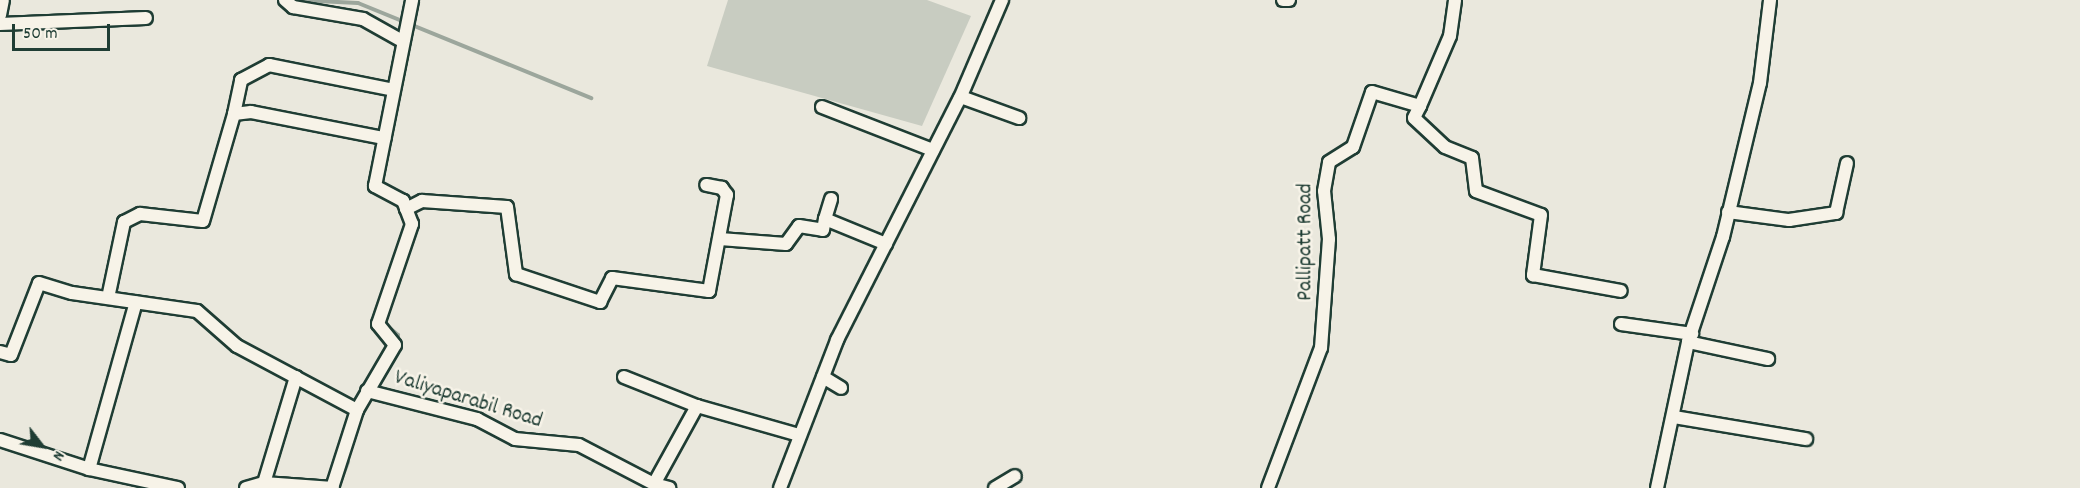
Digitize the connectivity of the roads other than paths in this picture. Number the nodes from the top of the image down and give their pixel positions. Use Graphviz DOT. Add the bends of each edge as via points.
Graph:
graph roads {
  1 [pos="3,0"];
  2 [pos="285,0"];
  3 [pos="412,0"];
  4 [pos="1002,0"];
  5 [pos="1283,0"];
  6 [pos="1289,0"];
  7 [pos="1455,0"];
  8 [pos="1770,0"];
  9 [pos="0,15"];
  10 [pos="146,18"];
  11 [pos="0,24"];
  12 [pos="402,42"];
  13 [pos="394,90"];
  14 [pos="961,97"];
  15 [pos="1420,106"];
  16 [pos="822,108"];
  17 [pos="234,114"];
  18 [pos="1019,118"];
  19 [pos="384,138"];
  20 [pos="933,150"];
  21 [pos="1847,163"];
  22 [pos="706,185"];
  23 [pos="831,200"];
  24 [pos="406,209"];
  25 [pos="1728,212"];
  26 [pos="825,219"];
  27 [pos="720,239"];
  28 [pos="886,244"];
  29 [pos="1620,291"];
  30 [pos="108,298"];
  31 [pos="136,302"];
  32 [pos="1621,324"];
  33 [pos="1690,338"];
  34 [pos="0,352"];
  35 [pos="1768,359"];
  36 [pos="296,377"];
  37 [pos="624,377"];
  38 [pos="823,377"];
  39 [pos="841,388"];
  40 [pos="367,391"];
  41 [pos="697,406"];
  42 [pos="357,410"];
  43 [pos="1674,417"];
  44 [pos="799,435"];
  45 [pos="1806,439"];
  46 [pos="0,440"];
  47 [pos="89,469"];
  48 [pos="1015,476"];
  49 [pos="264,483"];
  50 [pos="654,484"];
  51 [pos="178,488"];
  52 [pos="246,488"];
  53 [pos="332,488"];
  54 [pos="669,488"];
  55 [pos="780,488"];
  56 [pos="995,488"];
  57 [pos="1268,488"];
  58 [pos="1657,488"];
  1 -- 9 [label="street"];
  2 -- 12 [label="street" via="293,7 363,19"];
  3 -- 12 [label="street"];
  4 -- 14 [label="street"];
  5 -- 6 [label="street"];
  7 -- 15 [label="street" via="1450,36"];
  8 -- 25 [label="street" via="1760,83"];
  10 -- 11 [label="street"];
  12 -- 13 [label="street"];
  13 -- 17 [label="street" via="269,64 240,80"];
  13 -- 19 [label="street"];
  14 -- 18 [label="street"];
  14 -- 20 [label="street"];
  15 -- 29 [label="street" via="1414,118 1445,147 1472,158 1476,192 1541,215 1533,276"];
  15 -- 57 [label="street, Pallipatt Road" via="1372,92 1353,147 1329,162 1324,191 1329,239 1321,348"];
  16 -- 20 [label="street"];
  17 -- 19 [label="street" via="251,112"];
  17 -- 30 [label="street" via="203,221 140,214 124,222"];
  19 -- 24 [label="street" via="375,186 403,201"];
  20 -- 28 [label="street"];
  21 -- 25 [label="street" via="1836,213 1789,220"];
  22 -- 27 [label="street" via="722,188 727,195"];
  23 -- 26 [label="street"];
  24 -- 27 [label="street" via="422,201 507,207 516,273 600,302 612,278 709,291"];
  24 -- 40 [label="street" via="412,224 378,324 395,345"];
  25 -- 33 [label="street"];
  26 -- 27 [label="street" via="822,230 799,226 786,244"];
  26 -- 28 [label="street"];
  28 -- 38 [label="street"];
  30 -- 31 [label="street"];
  30 -- 34 [label="street" via="39,283 11,355"];
  31 -- 36 [label="street" via="197,311 237,346"];
  31 -- 47 [label="street"];
  32 -- 33 [label="street"];
  33 -- 35 [label="street"];
  33 -- 43 [label="street"];
  36 -- 42 [label="street"];
  36 -- 49 [label="street"];
  37 -- 41 [label="street"];
  38 -- 39 [label="street"];
  38 -- 44 [label="street"];
  40 -- 42 [label="street"];
  40 -- 50 [label="street, Valiyaparabil Road" via="477,419 506,437 558,447 579,446"];
  41 -- 44 [label="street"];
  41 -- 50 [label="street"];
  42 -- 53 [label="street"];
  43 -- 45 [label="street"];
  43 -- 58 [label="street"];
  44 -- 55 [label="street"];
  46 -- 47 [label="street"];
  47 -- 51 [label="street"];
  48 -- 56 [label="street"];
  49 -- 52 [label="street"];
  49 -- 53 [label="street"];
  50 -- 54 [label="street, Valiyaparabil Road"];
}
